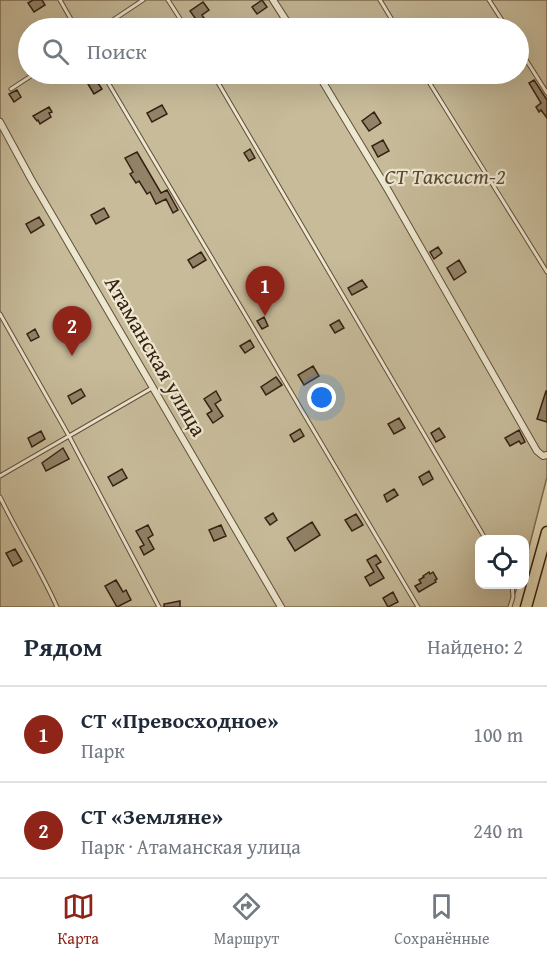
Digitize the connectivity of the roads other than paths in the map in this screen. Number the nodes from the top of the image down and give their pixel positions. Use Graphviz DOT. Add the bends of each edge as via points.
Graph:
graph roads {
  1 [pos="60,0"];
  2 [pos="143,0"];
  3 [pos="168,0"];
  4 [pos="273,0"];
  5 [pos="380,0"];
  6 [pos="489,0"];
  7 [pos="70,18"];
  8 [pos="116,18"];
  9 [pos="180,18"];
  10 [pos="285,18"];
  11 [pos="391,18"];
  12 [pos="501,18"];
  13 [pos="529,63"];
  14 [pos="19,84"];
  15 [pos="109,84"];
  16 [pos="219,84"];
  17 [pos="324,84"];
  18 [pos="430,84"];
  19 [pos="11,89"];
  20 [pos="547,93"];
  21 [pos="0,122"];
  22 [pos="547,272"];
  23 [pos="0,314"];
  24 [pos="154,388"];
  25 [pos="69,436"];
  26 [pos="547,455"];
  27 [pos="0,476"];
  28 [pos="0,497"];
  29 [pos="547,532"];
  30 [pos="483,535"];
  31 [pos="512,589"];
  32 [pos="57,607"];
  33 [pos="159,607"];
  34 [pos="281,607"];
  35 [pos="418,607"];
  36 [pos="510,607"];
  37 [pos="526,607"];
  1 -- 7 [label="lane"];
  2 -- 8 [label="lane"];
  3 -- 9 [label="lane"];
  4 -- 10 [label="street"];
  5 -- 11 [label="lane"];
  6 -- 12 [label="lane"];
  13 -- 20 [label="lane"];
  14 -- 19 [label="lane"];
  15 -- 35 [label="lane"];
  16 -- 30 [label="lane"];
  17 -- 26 [label="street" via="537,451"];
  18 -- 22 [label="lane"];
  21 -- 24 [label="street, Атаманская улица"];
  23 -- 25 [label="lane"];
  24 -- 25 [label="lane"];
  24 -- 34 [label="street, Атаманская улица"];
  25 -- 27 [label="lane"];
  25 -- 33 [label="lane"];
  28 -- 32 [label="lane"];
  29 -- 37 [label="highway"];
  31 -- 36 [label="lane"];
}
